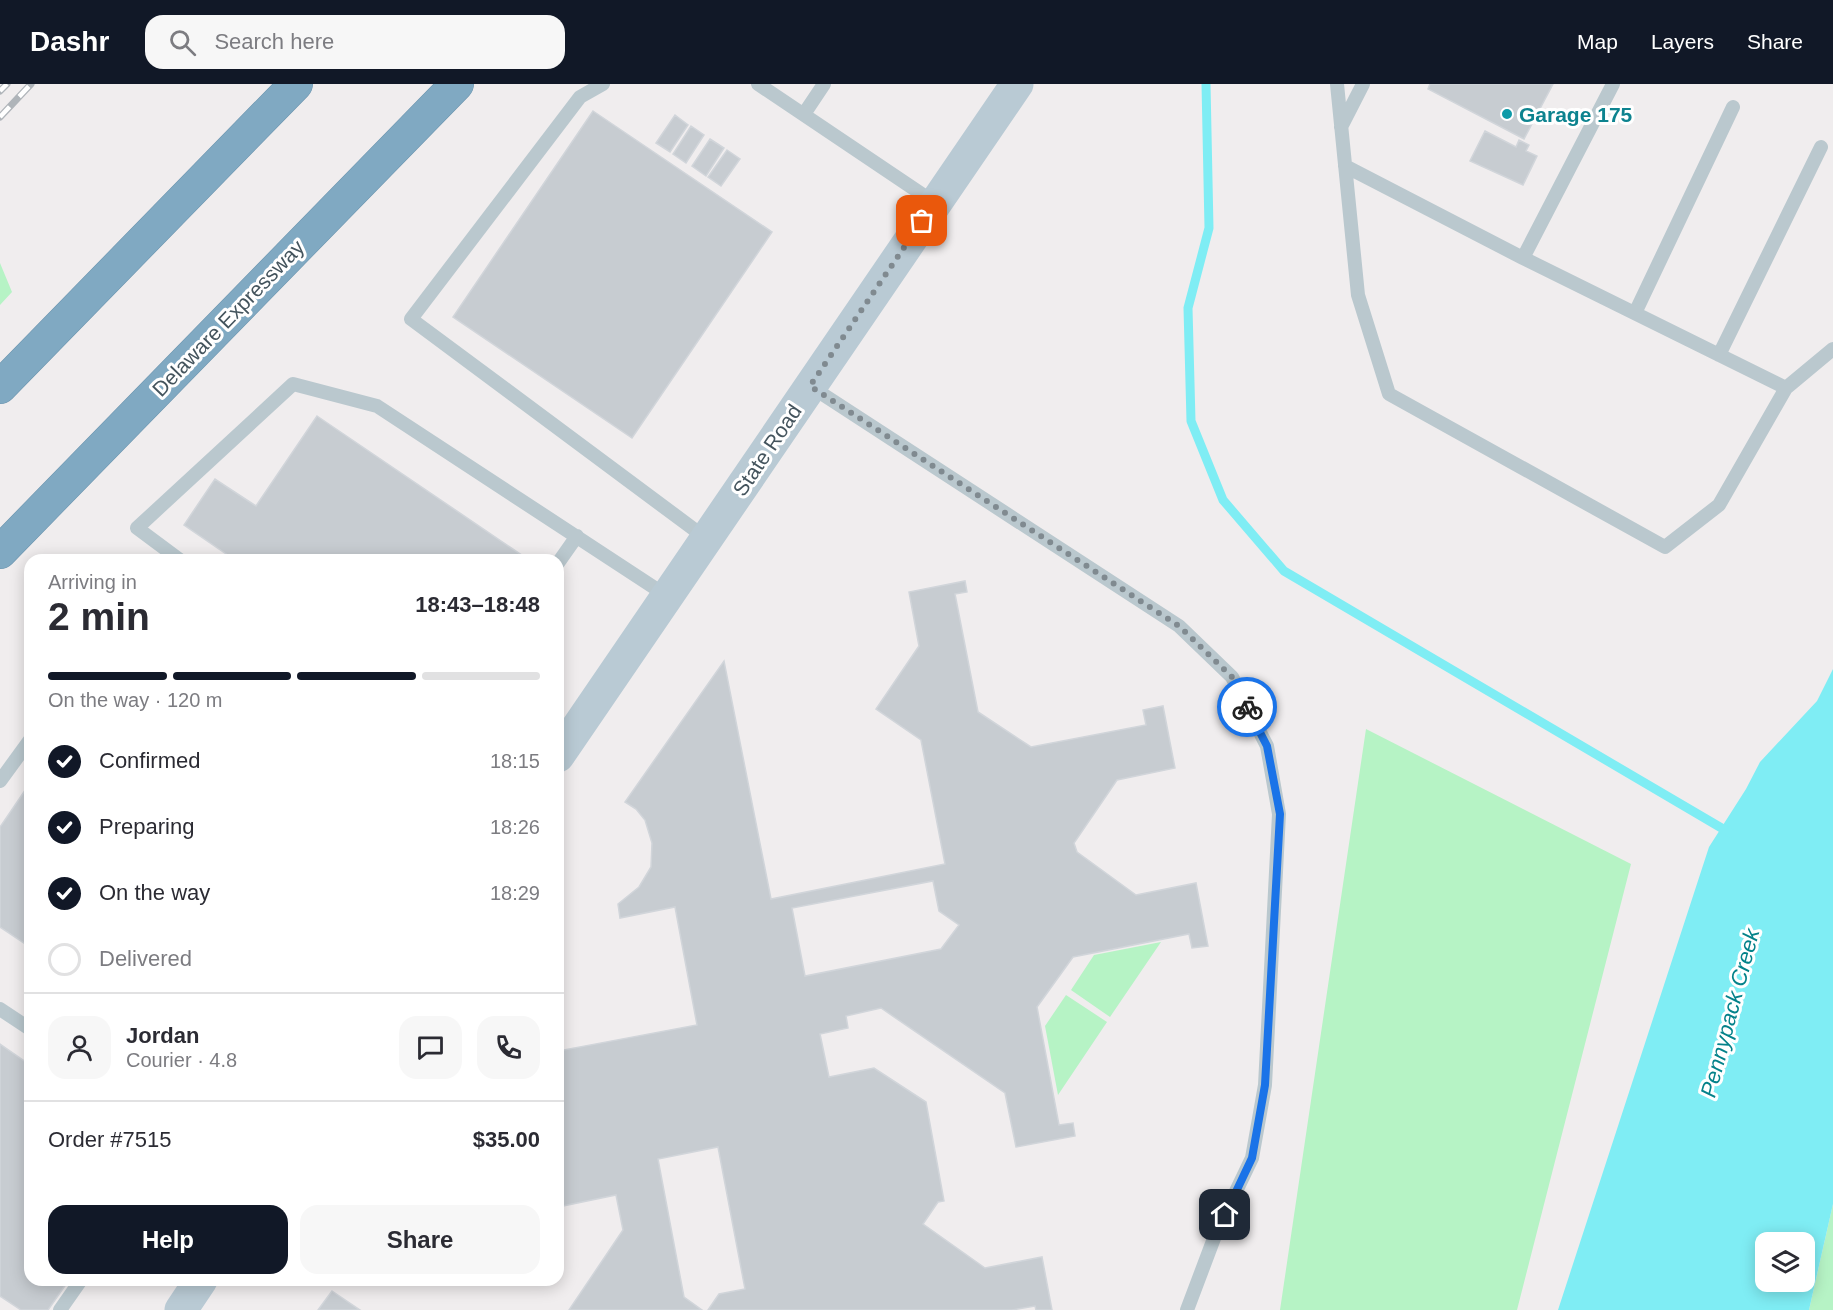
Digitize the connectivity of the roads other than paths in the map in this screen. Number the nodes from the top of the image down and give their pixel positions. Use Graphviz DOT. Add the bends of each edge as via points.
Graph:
graph roads {
  1 [pos="296,84"];
  2 [pos="457,84"];
  3 [pos="603,84"];
  4 [pos="758,84"];
  5 [pos="824,84"];
  6 [pos="1017,84"];
  7 [pos="1337,84"];
  8 [pos="1363,84"];
  9 [pos="1613,84"];
  10 [pos="1733,107"];
  11 [pos="804,114"];
  12 [pos="1341,127"];
  13 [pos="1821,147"];
  14 [pos="1345,166"];
  15 [pos="935,203"];
  16 [pos="1523,258"];
  17 [pos="1635,313"];
  18 [pos="1833,349"];
  19 [pos="1719,355"];
  20 [pos="810,386"];
  21 [pos="0,387"];
  22 [pos="1786,388"];
  23 [pos="577,536"];
  24 [pos="706,538"];
  25 [pos="0,552"];
  26 [pos="172,554"];
  27 [pos="564,554"];
  28 [pos="667,596"];
  29 [pos="564,747"];
  30 [pos="24,748"];
  31 [pos="0,781"];
  32 [pos="0,1009"];
  33 [pos="24,1025"];
  34 [pos="77,1286"];
  35 [pos="197,1286"];
  36 [pos="60,1310"];
  37 [pos="181,1310"];
  38 [pos="1187,1310"];
  1 -- 21 [label="highway"];
  2 -- 25 [label="highway, Delaware Expressway"];
  3 -- 24 [label="lane" via="580,97 411,319"];
  4 -- 11 [label="lane"];
  5 -- 11 [label="lane"];
  6 -- 15 [label="main road, State Road"];
  7 -- 12 [label="lane"];
  8 -- 12 [label="lane"];
  9 -- 16 [label="lane"];
  10 -- 17 [label="lane"];
  11 -- 15 [label="lane"];
  12 -- 14 [label="lane"];
  13 -- 19 [label="lane"];
  14 -- 16 [label="lane"];
  14 -- 22 [label="lane" via="1358,295 1389,394 1665,547 1719,505"];
  15 -- 20 [label="main road, State Road"];
  16 -- 17 [label="lane"];
  17 -- 19 [label="lane"];
  18 -- 22 [label="lane"];
  19 -- 22 [label="lane"];
  20 -- 24 [label="main road, State Road"];
  20 -- 38 [label="lane" via="1179,626 1232,677 1267,746 1280,814 1265,1085 1252,1158 1216,1233"];
  23 -- 26 [label="lane" via="377,406 293,384 136,528"];
  23 -- 27 [label="lane"];
  23 -- 28 [label="lane"];
  24 -- 28 [label="main road, State Road"];
  28 -- 29 [label="main road, State Road"];
  30 -- 31 [label="lane"];
  32 -- 33 [label="lane"];
  34 -- 36 [label="lane"];
  35 -- 37 [label="main road"];
}
